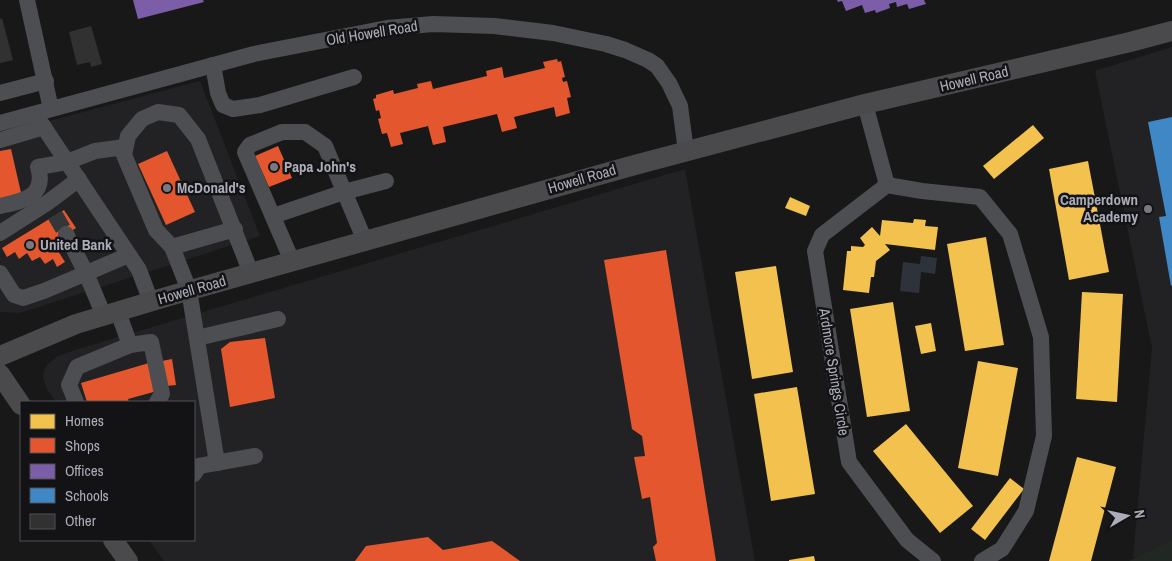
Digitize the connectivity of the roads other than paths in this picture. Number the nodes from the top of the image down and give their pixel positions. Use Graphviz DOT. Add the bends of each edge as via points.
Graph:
graph roads {
  1 [pos="27,0"];
  2 [pos="1172,31"];
  3 [pos="213,65"];
  4 [pos="354,77"];
  5 [pos="46,81"];
  6 [pos="0,93"];
  7 [pos="865,104"];
  8 [pos="51,109"];
  9 [pos="35,114"];
  10 [pos="0,123"];
  11 [pos="44,127"];
  12 [pos="0,140"];
  13 [pos="125,147"];
  14 [pos="686,151"];
  15 [pos="67,162"];
  16 [pos="79,179"];
  17 [pos="386,181"];
  18 [pos="887,185"];
  19 [pos="344,192"];
  20 [pos="0,206"];
  21 [pos="273,216"];
  22 [pos="235,229"];
  23 [pos="0,233"];
  24 [pos="66,234"];
  25 [pos="365,241"];
  26 [pos="172,247"];
  27 [pos="129,255"];
  28 [pos="292,261"];
  29 [pos="0,273"];
  30 [pos="86,273"];
  31 [pos="251,273"];
  32 [pos="189,290"];
  33 [pos="151,302"];
  34 [pos="111,314"];
  35 [pos="278,319"];
  36 [pos="196,338"];
  37 [pos="130,345"];
  38 [pos="0,356"];
  39 [pos="0,374"];
  40 [pos="76,401"];
  41 [pos="157,401"];
  42 [pos="20,404"];
  43 [pos="255,456"];
  44 [pos="217,463"];
  45 [pos="195,472"];
  46 [pos="114,541"];
  47 [pos="128,561"];
  48 [pos="933,561"];
  49 [pos="982,561"];
  1 -- 5 [label="street"];
  2 -- 7 [label="main road, Howell Road"];
  3 -- 4 [label="street" via="218,93 223,104 233,109 260,105"];
  3 -- 8 [label="street, Old Howell Road"];
  3 -- 14 [label="street, Old Howell Road" via="387,28 433,24 494,26 553,33 625,50 657,66 680,106"];
  5 -- 6 [label="street"];
  5 -- 8 [label="street"];
  7 -- 14 [label="main road, Howell Road"];
  7 -- 18 [label="street"];
  8 -- 9 [label="street, Old Howell Road"];
  9 -- 10 [label="street, Old Howell Road"];
  9 -- 11 [label="street"];
  11 -- 12 [label="street"];
  11 -- 15 [label="street"];
  13 -- 15 [label="street" via="95,152"];
  13 -- 22 [label="street" via="128,136 142,119 158,112 179,115 198,139"];
  13 -- 26 [label="street" via="124,155 156,230"];
  14 -- 25 [label="main road, Howell Road"];
  15 -- 16 [label="street"];
  15 -- 20 [label="street" via="38,167 39,187 34,194 22,201"];
  16 -- 23 [label="street" via="51,209"];
  16 -- 27 [label="street"];
  17 -- 19 [label="street"];
  18 -- 48 [label="street, Ardmore Springs Circle" via="822,235 815,251 849,462 907,540"];
  18 -- 49 [label="street" via="980,197 1010,234 1041,337 1044,436 1026,511 1002,549"];
  19 -- 21 [label="street"];
  19 -- 21 [label="street" via="325,146 305,132 282,132 250,145 245,152"];
  19 -- 25 [label="street"];
  21 -- 28 [label="street"];
  22 -- 26 [label="street"];
  22 -- 31 [label="street"];
  24 -- 30 [label="street"];
  25 -- 28 [label="main road, Howell Road"];
  26 -- 32 [label="street"];
  27 -- 30 [label="street"];
  27 -- 33 [label="street" via="139,270"];
  28 -- 31 [label="main road, Howell Road"];
  29 -- 30 [label="street" via="14,295 23,298"];
  30 -- 34 [label="street"];
  31 -- 32 [label="main road, Howell Road"];
  32 -- 33 [label="main road, Howell Road"];
  32 -- 36 [label="street"];
  33 -- 34 [label="main road, Howell Road"];
  34 -- 37 [label="street"];
  34 -- 38 [label="main road, Howell Road" via="76,324"];
  35 -- 36 [label="street"];
  36 -- 44 [label="street"];
  37 -- 40 [label="street" via="77,367 69,385"];
  37 -- 41 [label="street" via="151,342 162,394"];
  39 -- 42 [label="main road"];
  43 -- 44 [label="street"];
  44 -- 45 [label="street" via="199,466"];
  46 -- 47 [label="main road"];
}
